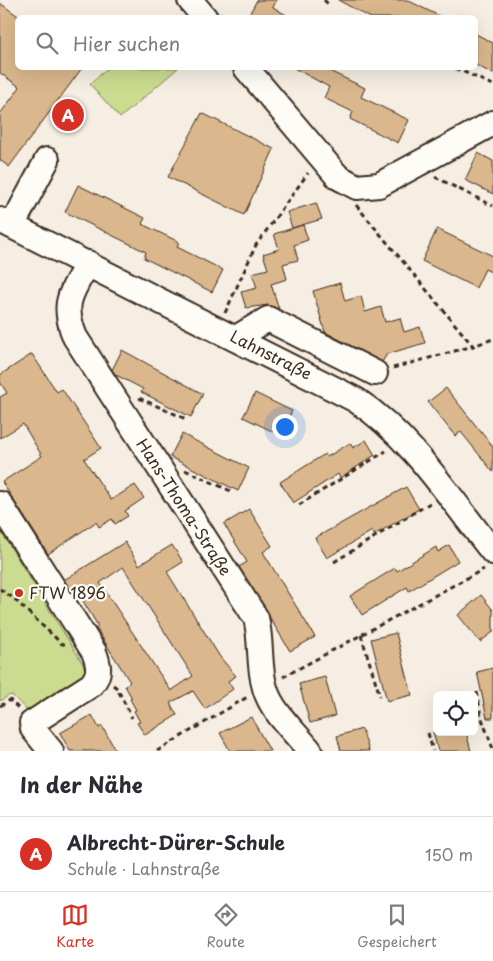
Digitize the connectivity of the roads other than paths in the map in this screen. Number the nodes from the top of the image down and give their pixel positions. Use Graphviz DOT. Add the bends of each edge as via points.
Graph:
graph roads {
  1 [pos="190,0"];
  2 [pos="202,15"];
  3 [pos="248,70"];
  4 [pos="493,123"];
  5 [pos="47,160"];
  6 [pos="6,223"];
  7 [pos="88,263"];
  8 [pos="236,338"];
  9 [pos="330,385"];
  10 [pos="0,504"];
  11 [pos="493,552"];
  12 [pos="51,751"];
  13 [pos="310,751"];
  1 -- 2 [label="street"];
  3 -- 4 [label="street" via="338,177 357,187 379,185"];
  5 -- 6 [label="street"];
  6 -- 7 [label="street, Lahnstraße"];
  7 -- 8 [label="street, Lahnstraße"];
  7 -- 13 [label="street, Hans-Thoma-Straße" via="68,301 68,319 74,337 256,618 264,687 270,700"];
  8 -- 9 [label="street, Lahnstraße"];
  8 -- 9 [label="street" via="268,320 375,373"];
  9 -- 11 [label="street, Lahnstraße" via="380,416 404,440"];
  10 -- 12 [label="street" via="98,663 97,677 85,689 34,720 33,728"];
}
